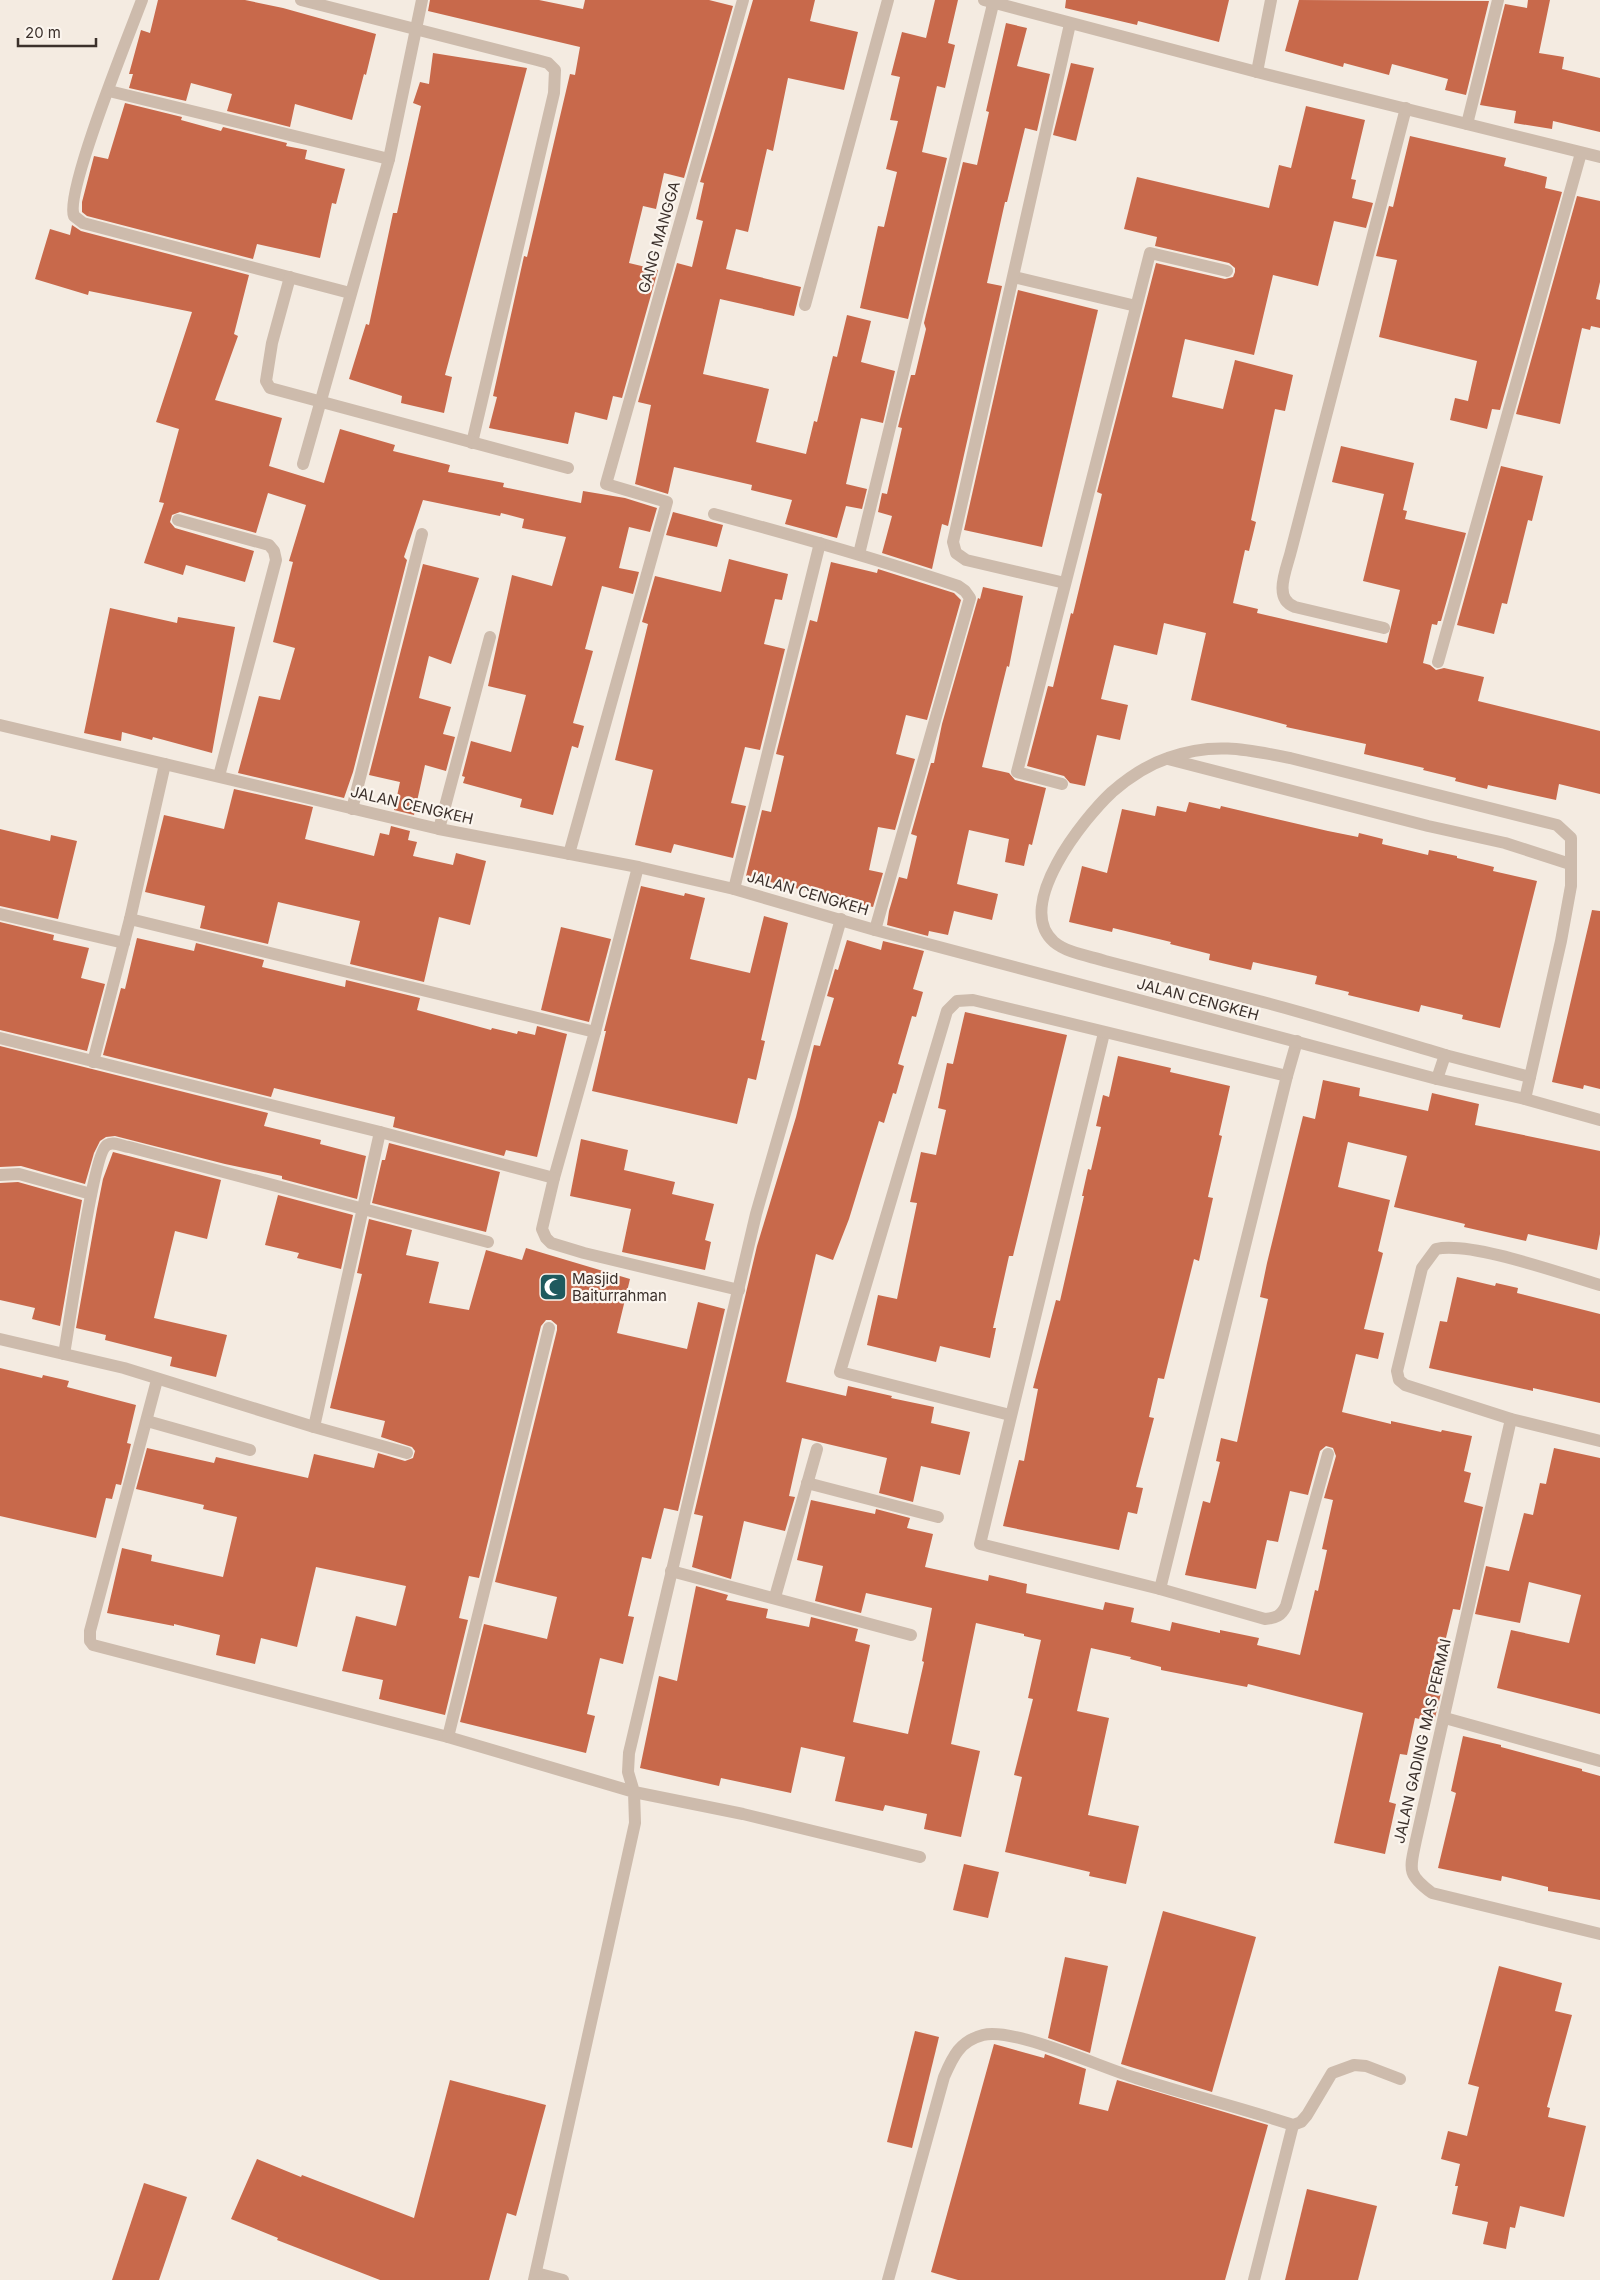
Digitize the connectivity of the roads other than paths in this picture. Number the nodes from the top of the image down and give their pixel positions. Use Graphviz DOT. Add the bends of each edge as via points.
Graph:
graph roads {
  1 [pos="142,0"];
  2 [pos="301,0"];
  3 [pos="422,0"];
  4 [pos="743,0"];
  5 [pos="888,0"];
  6 [pos="1271,0"];
  7 [pos="1498,0"];
  8 [pos="990,1"];
  9 [pos="1070,24"];
  10 [pos="417,28"];
  11 [pos="1257,72"];
  12 [pos="109,91"];
  13 [pos="1406,108"];
  14 [pos="1467,124"];
  15 [pos="1581,153"];
  16 [pos="1600,157"];
  17 [pos="389,159"];
  18 [pos="1227,272"];
  19 [pos="290,277"];
  20 [pos="1014,277"];
  21 [pos="350,293"];
  22 [pos="805,305"];
  23 [pos="1136,306"];
  24 [pos="320,401"];
  25 [pos="472,443"];
  26 [pos="303,464"];
  27 [pos="568,468"];
  28 [pos="714,514"];
  29 [pos="178,520"];
  30 [pos="422,534"];
  31 [pos="820,543"];
  32 [pos="859,554"];
  33 [pos="1065,583"];
  34 [pos="1384,628"];
  35 [pos="490,638"];
  36 [pos="1438,662"];
  37 [pos="0,725"];
  38 [pos="1167,758"];
  39 [pos="165,764"];
  40 [pos="219,776"];
  41 [pos="1062,784"];
  42 [pos="352,809"];
  43 [pos="439,829"];
  44 [pos="569,854"];
  45 [pos="1570,864"];
  46 [pos="638,867"];
  47 [pos="734,889"];
  48 [pos="0,914"];
  49 [pos="130,919"];
  50 [pos="841,919"];
  51 [pos="875,930"];
  52 [pos="124,943"];
  53 [pos="595,1032"];
  54 [pos="1104,1033"];
  55 [pos="0,1038"];
  56 [pos="1297,1041"];
  57 [pos="1445,1055"];
  58 [pos="93,1062"];
  59 [pos="1287,1076"];
  60 [pos="1530,1077"];
  61 [pos="1437,1079"];
  62 [pos="1526,1099"];
  63 [pos="1600,1120"];
  64 [pos="380,1132"];
  65 [pos="0,1175"];
  66 [pos="554,1178"];
  67 [pos="91,1194"];
  68 [pos="362,1208"];
  69 [pos="488,1242"];
  70 [pos="1600,1285"];
  71 [pos="738,1290"];
  72 [pos="549,1328"];
  73 [pos="0,1339"];
  74 [pos="64,1354"];
  75 [pos="157,1380"];
  76 [pos="1010,1415"];
  77 [pos="1511,1419"];
  78 [pos="147,1421"];
  79 [pos="314,1427"];
  80 [pos="1600,1441"];
  81 [pos="817,1449"];
  82 [pos="250,1450"];
  83 [pos="407,1453"];
  84 [pos="1328,1454"];
  85 [pos="807,1483"];
  86 [pos="938,1517"];
  87 [pos="671,1570"];
  88 [pos="1160,1590"];
  89 [pos="775,1597"];
  90 [pos="911,1635"];
  91 [pos="1445,1718"];
  92 [pos="448,1737"];
  93 [pos="1600,1761"];
  94 [pos="634,1792"];
  95 [pos="920,1857"];
  96 [pos="1600,1934"];
  97 [pos="1400,2079"];
  98 [pos="1293,2125"];
  99 [pos="535,2276"];
  100 [pos="563,2280"];
  101 [pos="888,2280"];
  102 [pos="1254,2280"];
  1 -- 12 [label="street"];
  2 -- 10 [label="street"];
  3 -- 10 [label="street"];
  4 -- 44 [label="street, GANG MANGGA" via="606,484 667,502"];
  5 -- 22 [label="street"];
  6 -- 11 [label="street"];
  7 -- 14 [label="street"];
  8 -- 9 [label="street"];
  8 -- 32 [label="street"];
  9 -- 11 [label="street"];
  9 -- 20 [label="street"];
  10 -- 17 [label="street"];
  10 -- 25 [label="street" via="537,60 553,67 556,73"];
  11 -- 13 [label="street"];
  12 -- 17 [label="street"];
  12 -- 19 [label="street" via="86,148 72,204 74,216 83,223"];
  13 -- 14 [label="street"];
  13 -- 34 [label="street" via="1282,594 1286,603 1295,607"];
  14 -- 15 [label="street"];
  15 -- 16 [label="street"];
  15 -- 36 [label="street"];
  17 -- 21 [label="street"];
  18 -- 23 [label="street" via="1150,252"];
  19 -- 21 [label="street"];
  19 -- 24 [label="street" via="272,343 266,381 276,391"];
  20 -- 23 [label="street"];
  20 -- 33 [label="street" via="953,548 966,560"];
  21 -- 24 [label="street"];
  23 -- 33 [label="street"];
  24 -- 25 [label="street"];
  24 -- 26 [label="street"];
  25 -- 27 [label="street"];
  28 -- 31 [label="street"];
  29 -- 40 [label="street" via="269,545 276,560"];
  30 -- 42 [label="street"];
  31 -- 32 [label="street"];
  31 -- 47 [label="street"];
  32 -- 51 [label="street" via="958,586 970,598"];
  33 -- 41 [label="street" via="1017,772"];
  35 -- 43 [label="street"];
  37 -- 39 [label="street, JALAN CENGKEH"];
  38 -- 45 [label="street" via="1505,843"];
  38 -- 45 [label="street" via="1193,750 1222,747 1249,750 1549,822 1571,838"];
  38 -- 57 [label="street" via="1146,767 1113,792 1087,818 1070,842 1053,870 1044,901 1043,923 1053,942 1062,948"];
  39 -- 40 [label="street, JALAN CENGKEH"];
  39 -- 49 [label="street"];
  40 -- 42 [label="street, JALAN CENGKEH"];
  42 -- 43 [label="street, JALAN CENGKEH"];
  43 -- 44 [label="street, JALAN CENGKEH"];
  44 -- 46 [label="street, JALAN CENGKEH"];
  45 -- 60 [label="street" via="1571,886 1561,941"];
  46 -- 47 [label="street, JALAN CENGKEH"];
  46 -- 53 [label="street"];
  47 -- 50 [label="street, JALAN CENGKEH"];
  48 -- 52 [label="street"];
  49 -- 52 [label="street"];
  49 -- 53 [label="street"];
  50 -- 51 [label="street, JALAN CENGKEH"];
  50 -- 71 [label="street" via="776,1138"];
  51 -- 56 [label="street, JALAN CENGKEH"];
  52 -- 58 [label="street"];
  53 -- 66 [label="street"];
  54 -- 59 [label="street"];
  54 -- 76 [label="street"];
  54 -- 76 [label="street" via="974,1000 958,1002 947,1011 840,1372"];
  55 -- 58 [label="street"];
  56 -- 59 [label="street"];
  56 -- 61 [label="street, JALAN CENGKEH"];
  57 -- 60 [label="street"];
  57 -- 61 [label="street"];
  58 -- 64 [label="street"];
  59 -- 88 [label="street"];
  60 -- 62 [label="street"];
  61 -- 62 [label="street, JALAN CENGKEH"];
  62 -- 63 [label="street, JALAN CENGKEH"];
  64 -- 66 [label="street"];
  64 -- 68 [label="street"];
  65 -- 67 [label="street" via="19,1174"];
  66 -- 71 [label="street" via="542,1229 551,1243"];
  67 -- 68 [label="street" via="103,1150 106,1145 114,1144"];
  67 -- 74 [label="street"];
  68 -- 69 [label="street"];
  68 -- 79 [label="street"];
  70 -- 77 [label="street" via="1457,1248 1436,1250 1427,1261 1397,1364 1399,1380 1405,1385"];
  71 -- 87 [label="street"];
  72 -- 92 [label="street"];
  73 -- 74 [label="street"];
  74 -- 75 [label="street" via="124,1368"];
  75 -- 78 [label="street"];
  75 -- 79 [label="street"];
  76 -- 88 [label="street" via="980,1544"];
  77 -- 80 [label="street"];
  77 -- 91 [label="street, JALAN GADING MAS PERMAI"];
  78 -- 82 [label="street"];
  78 -- 92 [label="street" via="90,1631 90,1641 100,1647"];
  79 -- 83 [label="street"];
  81 -- 85 [label="street"];
  84 -- 88 [label="street" via="1286,1606 1280,1616 1265,1619"];
  85 -- 86 [label="street"];
  85 -- 89 [label="street"];
  87 -- 89 [label="street"];
  87 -- 94 [label="street" via="629,1753 628,1772"];
  89 -- 90 [label="street"];
  91 -- 93 [label="street"];
  91 -- 96 [label="street, JALAN GADING MAS PERMAI" via="1413,1856 1412,1871 1416,1881 1432,1893"];
  92 -- 94 [label="street"];
  94 -- 95 [label="street" via="743,1814"];
  94 -- 99 [label="street" via="636,1823"];
  97 -- 98 [label="street" via="1366,2066 1332,2073 1307,2115"];
  98 -- 101 [label="street" via="1135,2078 1014,2035 984,2034 965,2042 955,2053 944,2077"];
  98 -- 102 [label="street"];
  99 -- 100 [label="street"];
}
